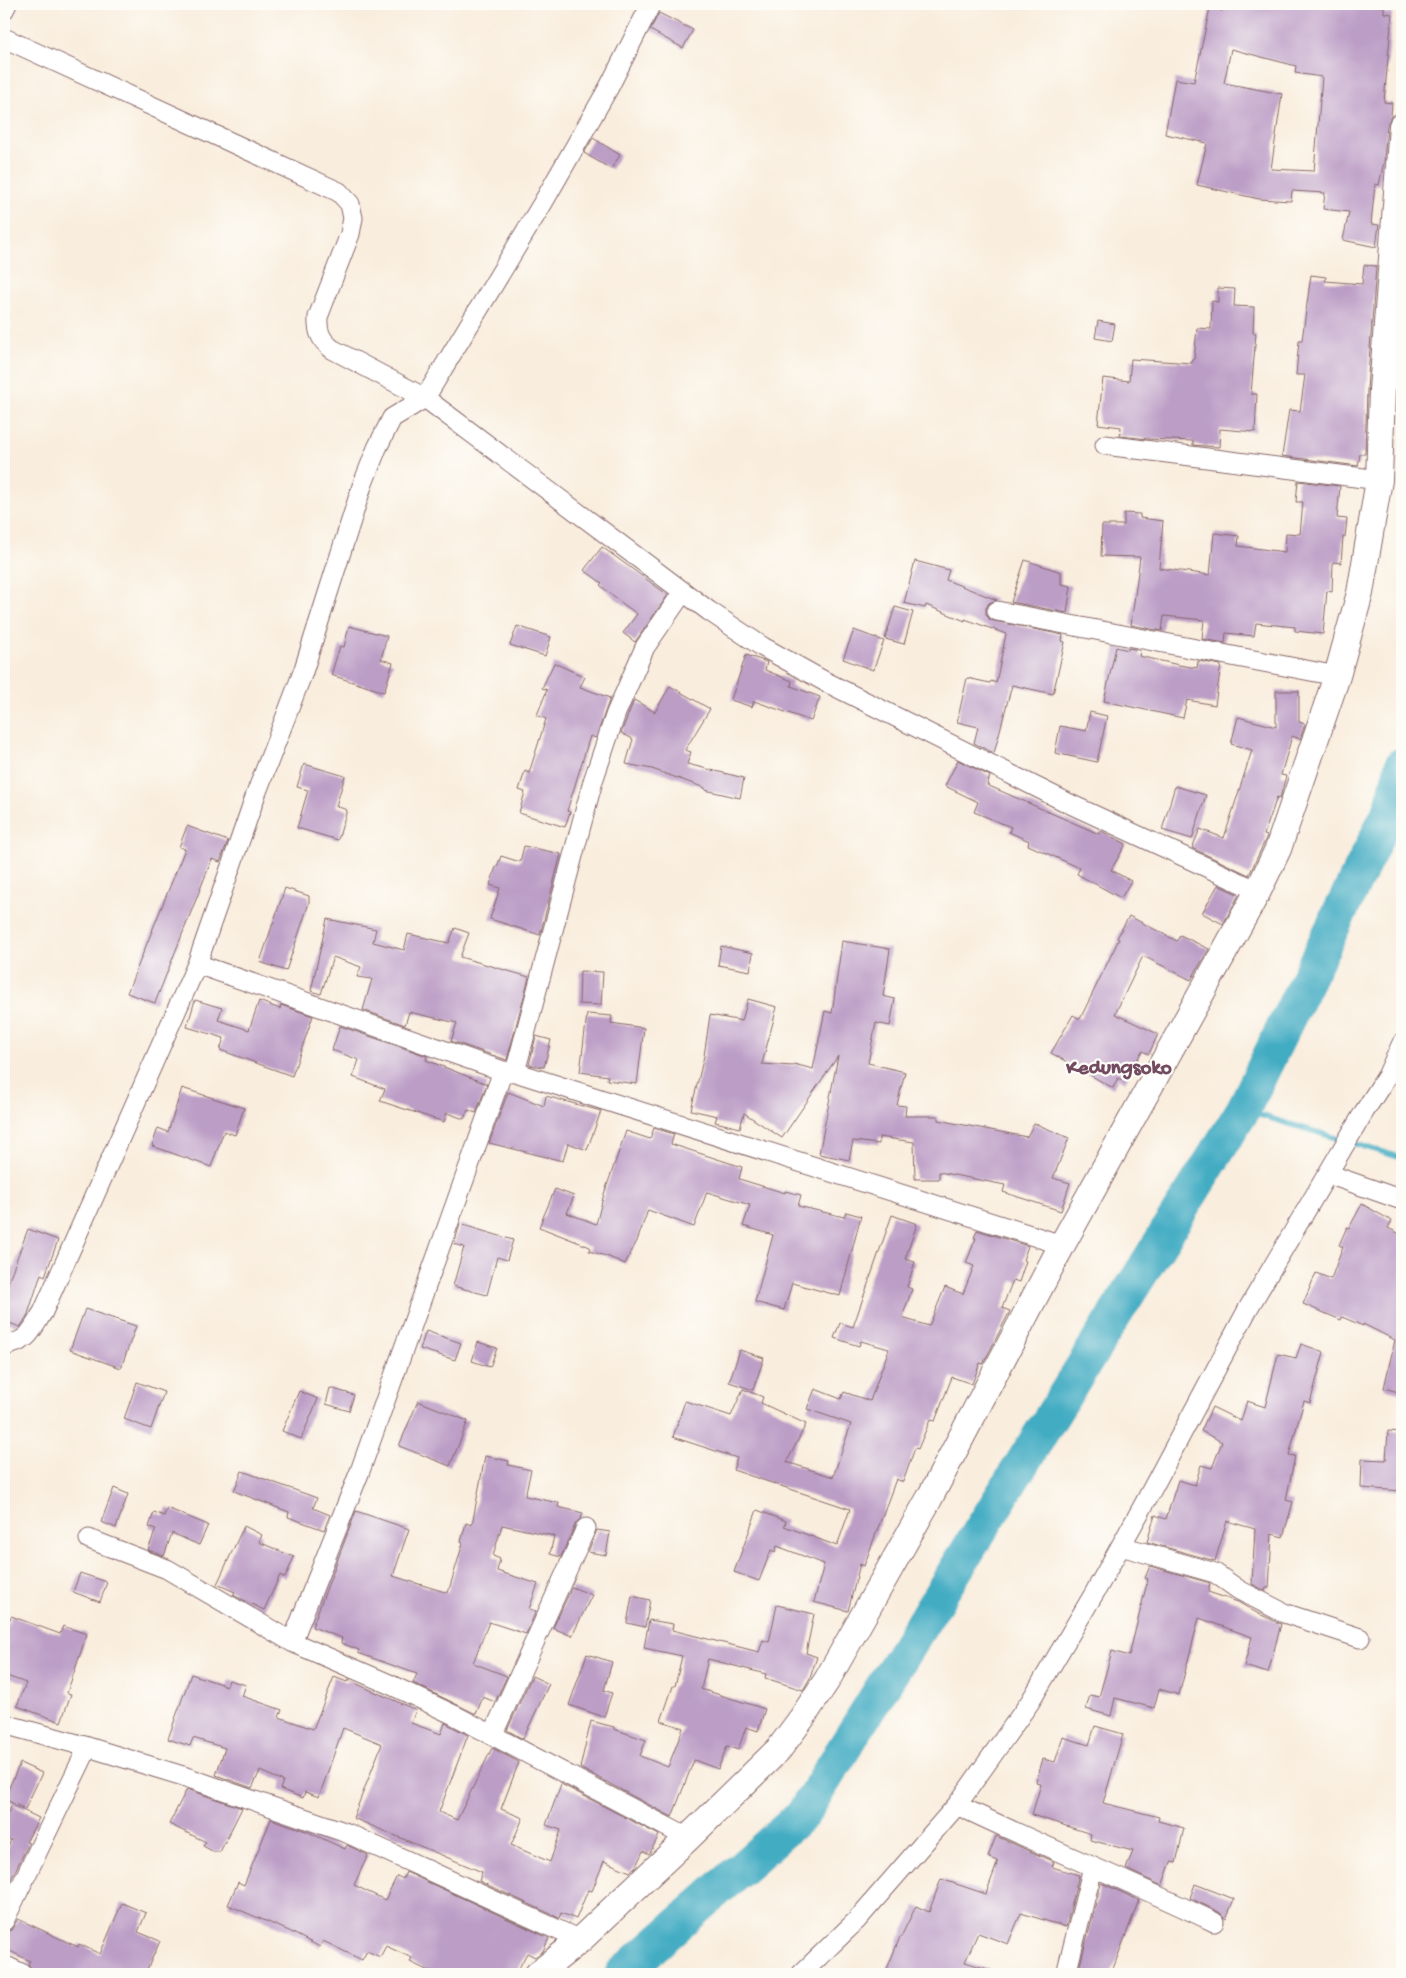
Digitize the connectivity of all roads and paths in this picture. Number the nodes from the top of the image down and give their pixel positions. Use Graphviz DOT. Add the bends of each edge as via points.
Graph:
graph roads {
  1 [pos="6,4"];
  2 [pos="651,4"];
  3 [pos="4,10"];
  4 [pos="4,38"];
  5 [pos="1402,126"];
  6 [pos="425,398"];
  7 [pos="1105,445"];
  8 [pos="1379,480"];
  9 [pos="683,592"];
  10 [pos="997,611"];
  11 [pos="1337,676"];
  12 [pos="1258,892"];
  13 [pos="197,964"];
  14 [pos="1402,1043"];
  15 [pos="509,1071"];
  16 [pos="1395,1077"];
  17 [pos="1330,1170"];
  18 [pos="1402,1200"];
  19 [pos="1062,1245"];
  20 [pos="4,1346"];
  21 [pos="586,1528"];
  22 [pos="89,1539"];
  23 [pos="1121,1546"];
  24 [pos="1360,1638"];
  25 [pos="292,1642"];
  26 [pos="4,1724"];
  27 [pos="493,1734"];
  28 [pos="88,1747"];
  29 [pos="957,1805"];
  30 [pos="688,1838"];
  31 [pos="1093,1867"];
  32 [pos="4,1921"];
  33 [pos="1214,1922"];
  34 [pos="580,1940"];
  35 [pos="4,1965"];
  36 [pos="23,1974"];
  37 [pos="538,1974"];
  38 [pos="801,1974"];
  39 [pos="1066,1974"];
  1 -- 3 [label="street"];
  2 -- 6 [label="street" via="609,87"];
  4 -- 6 [label="street" via="339,192 350,204 353,218 317,328 323,341 332,349"];
  5 -- 8 [label="street" via="1382,390"];
  6 -- 9 [label="street"];
  6 -- 13 [label="street" via="392,418 377,448 302,672"];
  7 -- 8 [label="street"];
  8 -- 11 [label="street" via="1360,593"];
  9 -- 12 [label="street" via="762,647 824,681 1068,803"];
  9 -- 15 [label="street" via="646,647 613,721"];
  10 -- 11 [label="street"];
  11 -- 12 [label="street" via="1278,849"];
  12 -- 19 [label="street"];
  13 -- 15 [label="street"];
  13 -- 20 [label="street" via="43,1312 19,1343"];
  14 -- 16 [label="street"];
  15 -- 19 [label="street"];
  15 -- 25 [label="street" via="360,1471"];
  16 -- 17 [label="street" via="1364,1112"];
  17 -- 18 [label="street"];
  17 -- 23 [label="street" via="1249,1306"];
  19 -- 30 [label="street" via="929,1500 827,1680 779,1749"];
  21 -- 27 [label="street"];
  22 -- 25 [label="street" via="167,1569"];
  23 -- 24 [label="street" via="1215,1573 1239,1590 1284,1613"];
  23 -- 29 [label="street" via="1030,1702"];
  25 -- 27 [label="street"];
  26 -- 28 [label="street"];
  27 -- 30 [label="street"];
  28 -- 32 [label="street"];
  28 -- 34 [label="street" via="347,1833"];
  29 -- 31 [label="street"];
  29 -- 38 [label="street" via="856,1921"];
  30 -- 34 [label="street"];
  31 -- 33 [label="street"];
  31 -- 39 [label="street"];
  34 -- 37 [label="street"];
  35 -- 36 [label="street"];
}
